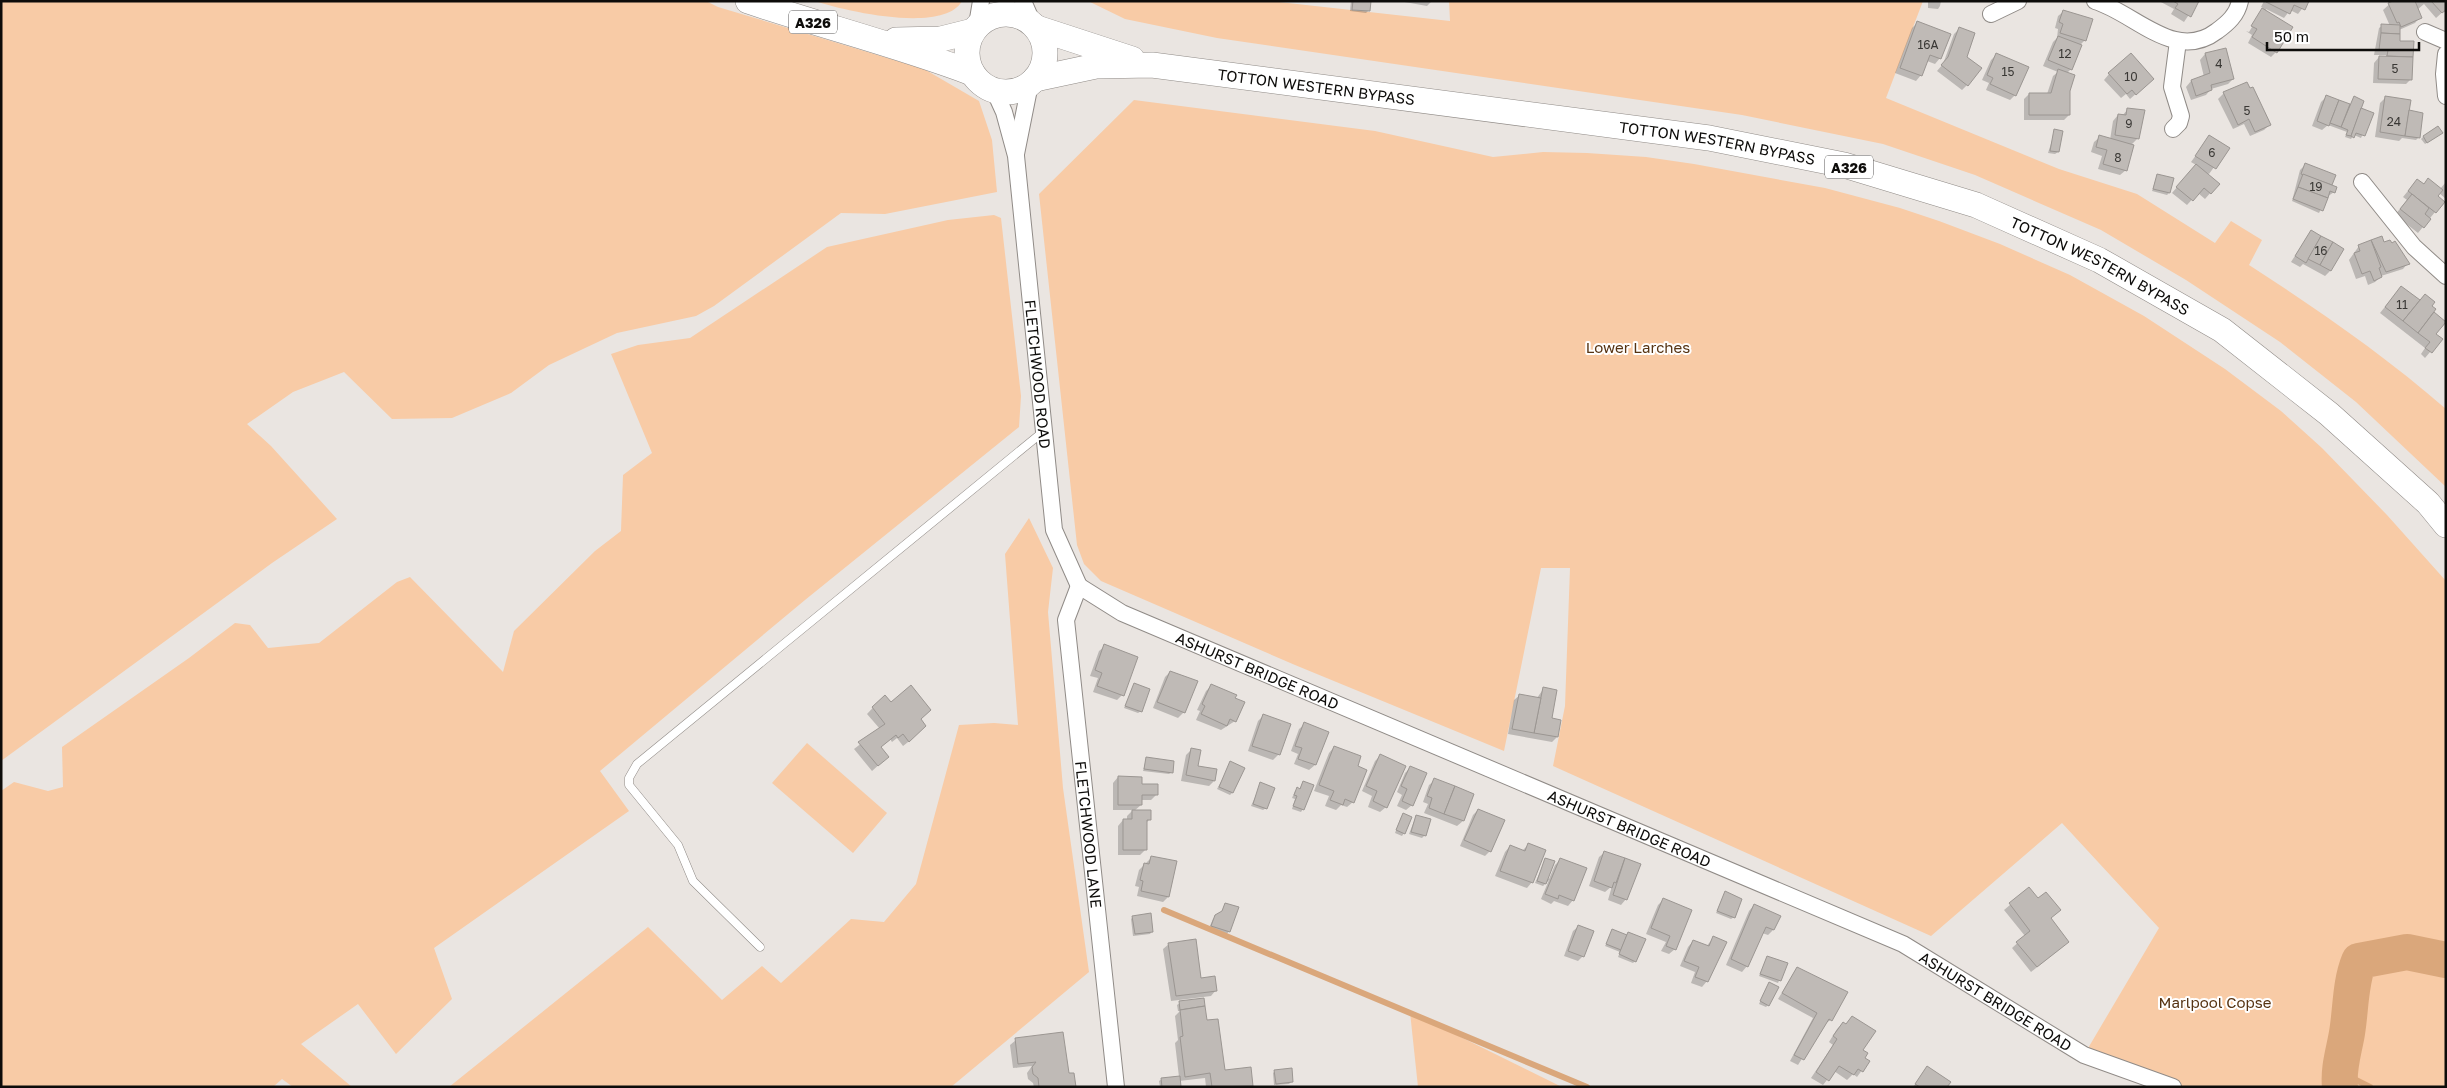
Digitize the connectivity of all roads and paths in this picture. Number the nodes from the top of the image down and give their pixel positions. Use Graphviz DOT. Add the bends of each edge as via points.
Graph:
graph roads {
  1 [pos="748,1"];
  2 [pos="1023,1"];
  3 [pos="2018,1"];
  4 [pos="2095,1"];
  5 [pos="2240,1"];
  6 [pos="1991,14"];
  7 [pos="977,19"];
  8 [pos="1035,26"];
  9 [pos="2425,32"];
  10 [pos="879,40"];
  11 [pos="2178,41"];
  12 [pos="2446,42"];
  13 [pos="2446,54"];
  14 [pos="1152,65"];
  15 [pos="972,73"];
  16 [pos="1033,81"];
  17 [pos="994,90"];
  18 [pos="2446,96"];
  19 [pos="2174,129"];
  20 [pos="1016,156"];
  21 [pos="2362,182"];
  22 [pos="2442,265"];
  23 [pos="1044,431"];
  24 [pos="2446,524"];
  25 [pos="1079,586"];
  26 [pos="760,947"];
  27 [pos="1116,1087"];
  28 [pos="2173,1087"];
  1 -- 10 [label="main road, A326"];
  2 -- 8 [label="street"];
  3 -- 6 [label="street"];
  4 -- 11 [label="street" via="2112,7 2162,37"];
  5 -- 11 [label="street" via="2235,14 2214,33 2192,41"];
  7 -- 8 [label="main road" via="1005,13 1020,16"];
  7 -- 10 [label="main road, A326" via="941,39"];
  7 -- 15 [label="main road" via="966,47"];
  8 -- 14 [label="main road, TOTTON WESTERN BYPASS / A326"];
  8 -- 16 [label="main road" via="1042,36 1045,54 1040,72"];
  9 -- 12 [label="street"];
  10 -- 15 [label="main road, A326"];
  11 -- 19 [label="street" via="2172,87 2181,116"];
  13 -- 18 [label="street"];
  14 -- 16 [label="main road, TOTTON WESTERN BYPASS / A326" via="1096,66"];
  14 -- 24 [label="main road, TOTTON WESTERN BYPASS / A326" via="1709,138 1844,165 1976,205 2099,260 2222,330 2329,414 2428,503"];
  15 -- 17 [label="main road" via="985,87"];
  16 -- 17 [label="main road" via="1019,90"];
  16 -- 20 [label="street, FLETCHWOOD ROAD"];
  17 -- 20 [label="street, FLETCHWOOD ROAD" via="1004,112"];
  20 -- 23 [label="street, FLETCHWOOD ROAD"];
  21 -- 22 [label="street" via="2398,229"];
  23 -- 25 [label="street, FLETCHWOOD ROAD" via="1054,530"];
  23 -- 26 [label="lane" via="632,771 629,785 678,845 693,881"];
  25 -- 27 [label="street, FLETCHWOOD LANE" via="1066,620"];
  25 -- 28 [label="street, ASHURST BRIDGE ROAD" via="1122,613 1903,944 2084,1055"];
}
